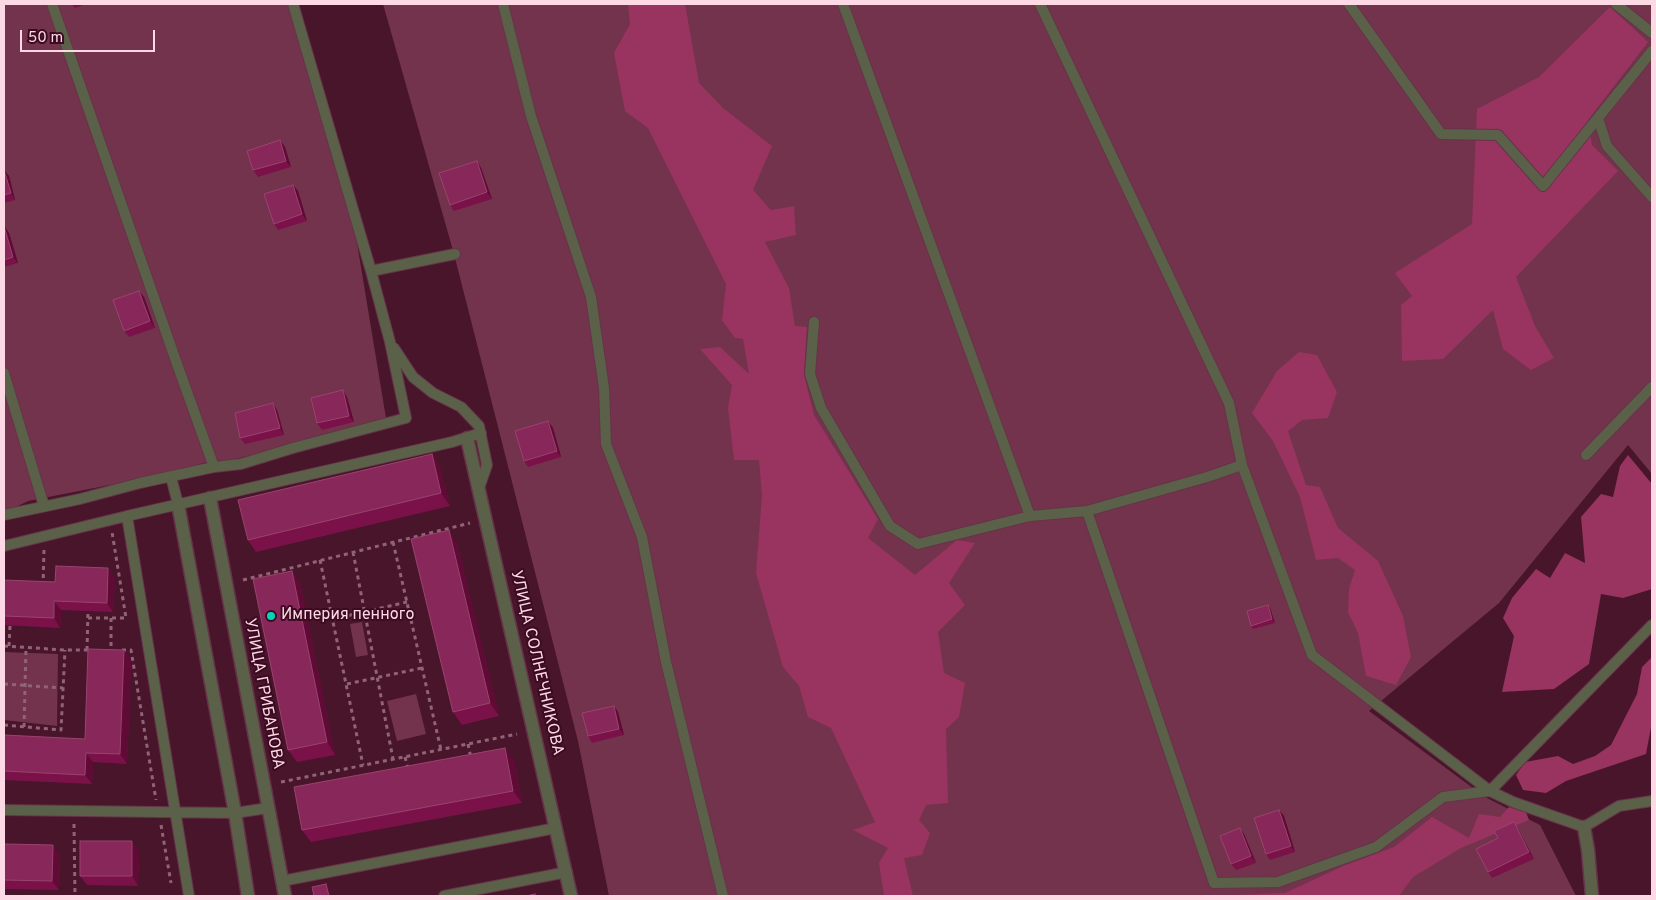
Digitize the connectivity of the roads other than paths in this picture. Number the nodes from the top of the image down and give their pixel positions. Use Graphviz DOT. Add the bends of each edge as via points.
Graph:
graph roads {
  1 [pos="52,4"];
  2 [pos="293,4"];
  3 [pos="503,4"];
  4 [pos="843,4"];
  5 [pos="1040,4"];
  6 [pos="1350,4"];
  7 [pos="1616,4"];
  8 [pos="1652,33"];
  9 [pos="1652,51"];
  10 [pos="1598,118"];
  11 [pos="1652,197"];
  12 [pos="455,254"];
  13 [pos="371,271"];
  14 [pos="814,322"];
  15 [pos="390,342"];
  16 [pos="4,373"];
  17 [pos="1652,387"];
  18 [pos="481,433"];
  19 [pos="467,438"];
  20 [pos="1586,456"];
  21 [pos="1242,465"];
  22 [pos="214,467"];
  23 [pos="171,477"];
  24 [pos="479,488"];
  25 [pos="210,498"];
  26 [pos="178,504"];
  27 [pos="44,506"];
  28 [pos="1087,511"];
  29 [pos="4,515"];
  30 [pos="127,516"];
  31 [pos="1030,516"];
  32 [pos="4,546"];
  33 [pos="1652,626"];
  34 [pos="1490,791"];
  35 [pos="1652,801"];
  36 [pos="268,808"];
  37 [pos="4,810"];
  38 [pos="175,813"];
  39 [pos="235,813"];
  40 [pos="1584,827"];
  41 [pos="556,828"];
  42 [pos="567,872"];
  43 [pos="282,881"];
  44 [pos="189,896"];
  45 [pos="248,896"];
  46 [pos="285,896"];
  47 [pos="444,896"];
  48 [pos="572,896"];
  49 [pos="724,896"];
  50 [pos="1592,896"];
  1 -- 22 [label="lane"];
  2 -- 13 [label="lane"];
  3 -- 49 [label="lane" via="531,116 591,297 604,388 606,444 642,537 666,662"];
  4 -- 31 [label="lane"];
  5 -- 21 [label="lane" via="1229,403"];
  6 -- 10 [label="lane" via="1441,134 1498,135 1544,186"];
  7 -- 8 [label="lane"];
  9 -- 10 [label="lane"];
  10 -- 11 [label="lane" via="1607,146"];
  12 -- 13 [label="lane"];
  13 -- 15 [label="lane"];
  14 -- 31 [label="lane" via="810,374 821,408 890,526 918,544"];
  15 -- 18 [label="lane" via="413,377 433,393 461,407 479,426"];
  15 -- 22 [label="lane" via="406,418 241,464"];
  16 -- 27 [label="lane"];
  17 -- 20 [label="lane"];
  18 -- 19 [label="lane"];
  18 -- 24 [label="lane" via="487,464"];
  19 -- 24 [label="street, УЛИЦА СОЛНЕЧНИКОВА"];
  19 -- 25 [label="lane"];
  21 -- 28 [label="lane"];
  21 -- 34 [label="lane" via="1312,655"];
  22 -- 23 [label="lane"];
  23 -- 26 [label="lane"];
  23 -- 27 [label="lane"];
  24 -- 41 [label="street, УЛИЦА СОЛНЕЧНИКОВА"];
  25 -- 26 [label="lane"];
  25 -- 36 [label="street, УЛИЦА ГРИБАНОВА"];
  26 -- 30 [label="lane"];
  26 -- 39 [label="street"];
  27 -- 29 [label="lane"];
  28 -- 31 [label="lane"];
  28 -- 34 [label="lane" via="1214,883 1278,882 1376,847 1443,797"];
  30 -- 32 [label="lane"];
  30 -- 38 [label="lane"];
  33 -- 34 [label="lane"];
  34 -- 40 [label="lane"];
  35 -- 40 [label="lane" via="1619,806"];
  36 -- 39 [label="lane"];
  36 -- 43 [label="street, УЛИЦА ГРИБАНОВА"];
  37 -- 38 [label="lane"];
  38 -- 39 [label="lane"];
  38 -- 44 [label="lane"];
  39 -- 45 [label="street"];
  40 -- 50 [label="street"];
  41 -- 42 [label="street, УЛИЦА СОЛНЕЧНИКОВА"];
  41 -- 43 [label="lane"];
  42 -- 47 [label="lane"];
  42 -- 48 [label="street, УЛИЦА СОЛНЕЧНИКОВА"];
  43 -- 46 [label="street, УЛИЦА ГРИБАНОВА"];
}
